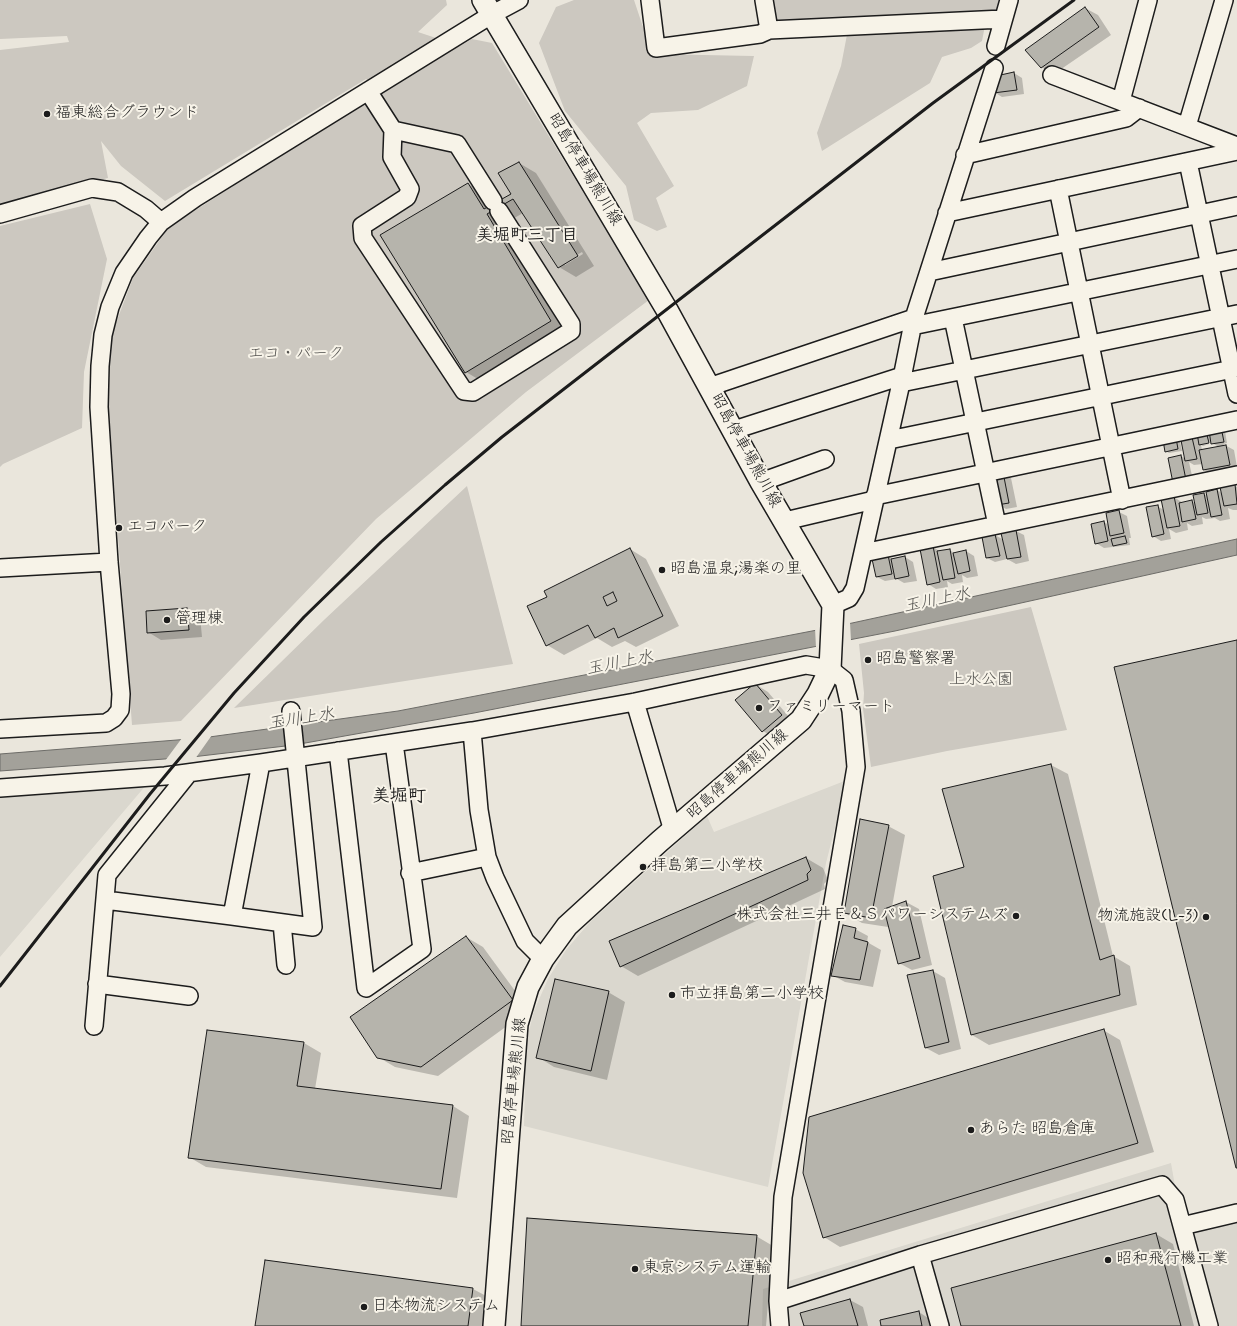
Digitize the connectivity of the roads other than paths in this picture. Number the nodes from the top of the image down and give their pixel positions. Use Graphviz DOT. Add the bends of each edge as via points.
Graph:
graph roads {
  1 [pos="519,0"];
  2 [pos="650,0"];
  3 [pos="764,0"];
  4 [pos="1009,0"];
  5 [pos="1148,0"];
  6 [pos="1224,0"];
  7 [pos="487,7"];
  8 [pos="1003,19"];
  9 [pos="769,30"];
  10 [pos="996,46"];
  11 [pos="994,68"];
  12 [pos="1052,75"];
  13 [pos="368,90"];
  14 [pos="1121,101"];
  15 [pos="1139,108"];
  16 [pos="1187,126"];
  17 [pos="393,130"];
  18 [pos="1237,146"];
  19 [pos="1237,151"];
  20 [pos="965,154"];
  21 [pos="1188,162"];
  22 [pos="1058,189"];
  23 [pos="1237,206"];
  24 [pos="947,213"];
  25 [pos="0,214"];
  26 [pos="1199,214"];
  27 [pos="161,222"];
  28 [pos="1068,241"];
  29 [pos="1237,259"];
  30 [pos="1210,265"];
  31 [pos="929,272"];
  32 [pos="1079,292"];
  33 [pos="1229,315"];
  34 [pos="953,318"];
  35 [pos="913,322"];
  36 [pos="1090,344"];
  37 [pos="1234,368"];
  38 [pos="964,370"];
  39 [pos="902,380"];
  40 [pos="709,387"];
  41 [pos="1237,394"];
  42 [pos="1100,396"];
  43 [pos="1237,420"];
  44 [pos="974,422"];
  45 [pos="734,430"];
  46 [pos="889,440"];
  47 [pos="1111,447"];
  48 [pos="825,459"];
  49 [pos="985,473"];
  50 [pos="1237,475"];
  51 [pos="761,482"];
  52 [pos="874,498"];
  53 [pos="1122,500"];
  54 [pos="785,521"];
  55 [pos="998,525"];
  56 [pos="864,553"];
  57 [pos="109,562"];
  58 [pos="0,568"];
  59 [pos="833,614"];
  60 [pos="831,660"];
  61 [pos="635,702"];
  62 [pos="291,711"];
  63 [pos="0,729"];
  64 [pos="472,731"];
  65 [pos="394,743"];
  66 [pos="338,751"];
  67 [pos="296,758"];
  68 [pos="261,763"];
  69 [pos="189,773"];
  70 [pos="0,788"];
  71 [pos="673,831"];
  72 [pos="487,857"];
  73 [pos="410,873"];
  74 [pos="105,900"];
  75 [pos="232,916"];
  76 [pos="282,923"];
  77 [pos="543,959"];
  78 [pos="286,965"];
  79 [pos="97,984"];
  80 [pos="189,996"];
  81 [pos="94,1026"];
  82 [pos="1237,1213"];
  83 [pos="1182,1226"];
  84 [pos="920,1255"];
  85 [pos="778,1301"];
  86 [pos="494,1326"];
  87 [pos="780,1326"];
  88 [pos="940,1326"];
  89 [pos="1209,1326"];
  1 -- 7 [label="street"];
  2 -- 9 [label="street" via="656,48 760,34"];
  3 -- 9 [label="street"];
  4 -- 8 [label="street"];
  5 -- 14 [label="street"];
  6 -- 16 [label="street"];
  7 -- 13 [label="street"];
  7 -- 40 [label="main road, 昭島停車場熊川線" via="654,288"];
  8 -- 9 [label="street"];
  8 -- 10 [label="street"];
  11 -- 20 [label="street"];
  12 -- 14 [label="street"];
  13 -- 17 [label="street"];
  13 -- 27 [label="street"];
  14 -- 15 [label="street"];
  15 -- 16 [label="street"];
  15 -- 20 [label="street" via="1126,118"];
  16 -- 18 [label="street"];
  17 -- 17 [label="street" via="392,157 410,189 407,197 362,226 363,238 464,391 473,392 571,331 572,324 457,144"];
  19 -- 21 [label="street"];
  20 -- 24 [label="street"];
  21 -- 22 [label="street"];
  21 -- 26 [label="street"];
  22 -- 24 [label="street"];
  22 -- 28 [label="street"];
  23 -- 26 [label="street"];
  24 -- 31 [label="street"];
  25 -- 27 [label="street" via="92,188 118,192 146,209"];
  26 -- 28 [label="street"];
  26 -- 30 [label="street"];
  27 -- 57 [label="street" via="124,273 110,307 103,335 99,407"];
  28 -- 31 [label="street"];
  28 -- 32 [label="street"];
  29 -- 30 [label="street"];
  30 -- 32 [label="street"];
  30 -- 33 [label="street"];
  31 -- 35 [label="street"];
  32 -- 34 [label="street"];
  32 -- 36 [label="street"];
  33 -- 36 [label="street"];
  33 -- 37 [label="street"];
  34 -- 35 [label="street"];
  34 -- 38 [label="street"];
  35 -- 39 [label="street"];
  35 -- 40 [label="street"];
  36 -- 38 [label="street"];
  36 -- 42 [label="street"];
  37 -- 41 [label="street"];
  37 -- 42 [label="street"];
  38 -- 39 [label="street"];
  38 -- 44 [label="street"];
  39 -- 45 [label="street"];
  39 -- 46 [label="street"];
  40 -- 45 [label="main road, 昭島停車場熊川線"];
  42 -- 44 [label="street"];
  42 -- 47 [label="street"];
  43 -- 47 [label="street"];
  44 -- 46 [label="street"];
  44 -- 49 [label="street"];
  45 -- 51 [label="main road, 昭島停車場熊川線"];
  46 -- 52 [label="street"];
  47 -- 49 [label="street"];
  47 -- 53 [label="street"];
  48 -- 51 [label="street"];
  49 -- 52 [label="street"];
  49 -- 55 [label="street"];
  50 -- 53 [label="street"];
  51 -- 54 [label="main road, 昭島停車場熊川線"];
  52 -- 54 [label="street"];
  52 -- 56 [label="street"];
  53 -- 55 [label="street"];
  54 -- 59 [label="main road, 昭島停車場熊川線"];
  55 -- 56 [label="street"];
  56 -- 59 [label="street" via="855,588"];
  57 -- 58 [label="street"];
  57 -- 63 [label="street" via="120,710 106,723"];
  59 -- 60 [label="main road, 昭島停車場熊川線"];
  60 -- 61 [label="street"];
  60 -- 71 [label="main road, 昭島停車場熊川線" via="818,694 801,720"];
  60 -- 85 [label="street" via="844,680 851,711 856,767 783,1198"];
  61 -- 64 [label="street"];
  61 -- 71 [label="street"];
  62 -- 67 [label="street"];
  64 -- 65 [label="street"];
  64 -- 72 [label="street" via="479,810"];
  65 -- 66 [label="street"];
  65 -- 73 [label="street"];
  66 -- 67 [label="street"];
  66 -- 73 [label="street" via="366,988 422,949"];
  67 -- 68 [label="street"];
  67 -- 76 [label="street" via="313,927"];
  68 -- 69 [label="street"];
  68 -- 75 [label="street"];
  69 -- 70 [label="street"];
  69 -- 74 [label="street" via="107,875"];
  71 -- 77 [label="main road, 昭島停車場熊川線" via="567,926"];
  72 -- 73 [label="street"];
  72 -- 77 [label="street" via="525,941"];
  74 -- 75 [label="street"];
  74 -- 79 [label="street"];
  75 -- 76 [label="street"];
  76 -- 78 [label="street"];
  77 -- 86 [label="main road, 昭島停車場熊川線" via="528,987 518,1024"];
  79 -- 80 [label="street"];
  79 -- 81 [label="street"];
  82 -- 83 [label="street"];
  83 -- 84 [label="street" via="1175,1200 1162,1184"];
  83 -- 89 [label="street"];
  84 -- 85 [label="street"];
  84 -- 88 [label="street"];
  85 -- 87 [label="street"];
}
